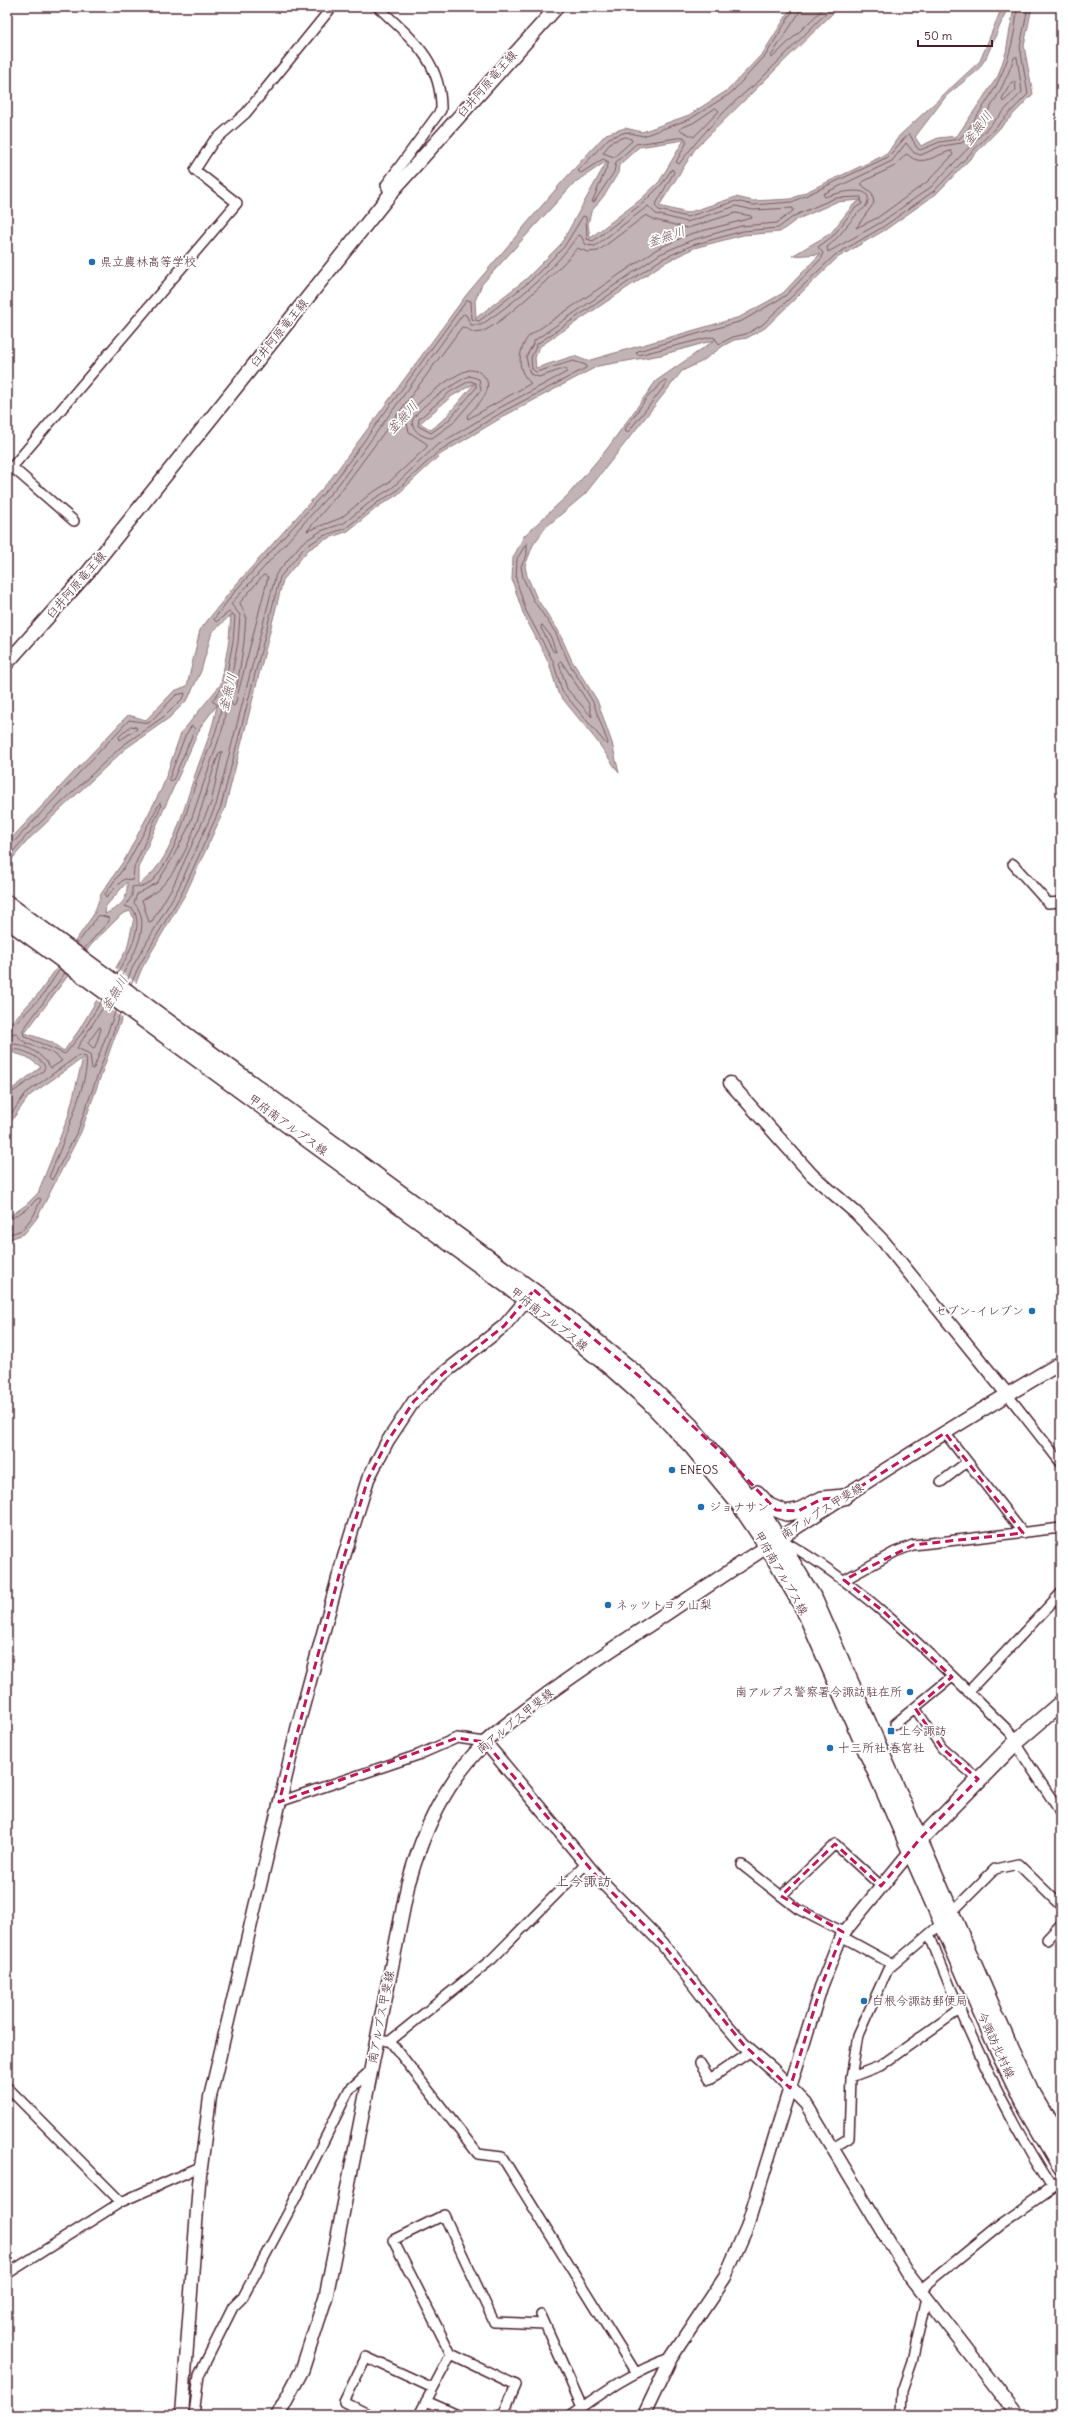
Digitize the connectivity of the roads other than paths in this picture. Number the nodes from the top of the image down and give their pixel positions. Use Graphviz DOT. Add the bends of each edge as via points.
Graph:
graph roads {
  1 [pos="332,7"];
  2 [pos="378,7"];
  3 [pos="557,7"];
  4 [pos="390,195"];
  5 [pos="10,470"];
  6 [pos="74,521"];
  7 [pos="9,659"];
  8 [pos="1013,864"];
  9 [pos="7,902"];
  10 [pos="1061,902"];
  11 [pos="7,920"];
  12 [pos="730,1083"];
  13 [pos="473,1252"];
  14 [pos="530,1295"];
  15 [pos="1061,1363"];
  16 [pos="1007,1394"];
  17 [pos="945,1434"];
  18 [pos="700,1436"];
  19 [pos="967,1462"];
  20 [pos="1061,1463"];
  21 [pos="942,1482"];
  22 [pos="844,1497"];
  23 [pos="1061,1528"];
  24 [pos="1023,1533"];
  25 [pos="773,1542"];
  26 [pos="844,1580"];
  27 [pos="1061,1593"];
  28 [pos="952,1676"];
  29 [pos="968,1692"];
  30 [pos="1061,1703"];
  31 [pos="915,1708"];
  32 [pos="895,1724"];
  33 [pos="485,1742"];
  34 [pos="1017,1742"];
  35 [pos="978,1779"];
  36 [pos="279,1802"];
  37 [pos="1061,1813"];
  38 [pos="919,1840"];
  39 [pos="909,1853"];
  40 [pos="586,1864"];
  41 [pos="742,1865"];
  42 [pos="881,1886"];
  43 [pos="781,1896"];
  44 [pos="1061,1906"];
  45 [pos="952,1912"];
  46 [pos="941,1924"];
  47 [pos="1061,1924"];
  48 [pos="842,1934"];
  49 [pos="928,1934"];
  50 [pos="1047,1939"];
  51 [pos="892,1964"];
  52 [pos="959,2010"];
  53 [pos="376,2041"];
  54 [pos="390,2041"];
  55 [pos="751,2051"];
  56 [pos="700,2063"];
  57 [pos="371,2070"];
  58 [pos="851,2077"];
  59 [pos="7,2088"];
  60 [pos="790,2088"];
  61 [pos="1061,2144"];
  62 [pos="833,2148"];
  63 [pos="202,2166"];
  64 [pos="1061,2168"];
  65 [pos="1061,2182"];
  66 [pos="1053,2188"];
  67 [pos="122,2202"];
  68 [pos="7,2274"];
  69 [pos="923,2294"];
  70 [pos="541,2315"];
  71 [pos="545,2324"];
  72 [pos="451,2354"];
  73 [pos="671,2358"];
  74 [pos="636,2373"];
  75 [pos="433,2388"];
  76 [pos="426,2401"];
  77 [pos="582,2407"];
  78 [pos="506,2413"];
  79 [pos="182,2415"];
  80 [pos="194,2415"];
  81 [pos="278,2415"];
  82 [pos="370,2415"];
  83 [pos="419,2415"];
  84 [pos="458,2415"];
  85 [pos="571,2415"];
  86 [pos="644,2415"];
  87 [pos="901,2415"];
  88 [pos="1017,2415"];
  1 -- 5 [label="street" via="246,113 212,142 195,170 237,203"];
  2 -- 4 [label="street" via="420,45 442,97 441,110 386,185"];
  3 -- 4 [label="main road, 臼井阿原竜王線"];
  4 -- 7 [label="main road, 臼井阿原竜王線" via="89,571"];
  5 -- 6 [label="street"];
  8 -- 10 [label="street" via="1048,903"];
  9 -- 13 [label="main road, 甲府南アルプス線"];
  11 -- 13 [label="main road, 甲府南アルプス線"];
  12 -- 16 [label="street" via="812,1175 856,1213 884,1242"];
  13 -- 14 [label="main road, 甲府南アルプス線"];
  14 -- 18 [label="main road, 甲府南アルプス線" via="639,1376"];
  14 -- 25 [label="main road, 甲府南アルプス線" via="649,1402"];
  14 -- 36 [label="street" via="504,1326 444,1373 414,1401 387,1442 368,1479 343,1560"];
  15 -- 16 [label="main road, 南アルプス甲斐線"];
  16 -- 17 [label="main road, 南アルプス甲斐線"];
  16 -- 20 [label="street"];
  17 -- 19 [label="street"];
  17 -- 22 [label="main road, 南アルプス甲斐線"];
  18 -- 22 [label="main road" via="727,1458 769,1506 776,1510 786,1513 798,1511 822,1500"];
  18 -- 25 [label="main road, 甲府南アルプス線" via="763,1514"];
  19 -- 21 [label="street"];
  19 -- 24 [label="street"];
  22 -- 25 [label="main road, 南アルプス甲斐線"];
  23 -- 24 [label="street"];
  24 -- 26 [label="street" via="913,1546 895,1552"];
  25 -- 26 [label="street" via="806,1553"];
  25 -- 33 [label="main road, 南アルプス甲斐線" via="559,1685"];
  25 -- 38 [label="main road, 甲府南アルプス線" via="815,1600"];
  25 -- 39 [label="main road, 甲府南アルプス線" via="824,1652"];
  26 -- 28 [label="street" via="883,1611"];
  27 -- 29 [label="street"];
  28 -- 29 [label="street"];
  28 -- 31 [label="street"];
  29 -- 34 [label="street"];
  30 -- 34 [label="main road"];
  31 -- 32 [label="street"];
  31 -- 35 [label="street" via="942,1748"];
  33 -- 36 [label="street" via="457,1738 418,1755"];
  33 -- 40 [label="street"];
  33 -- 53 [label="main road, 南アルプス甲斐線" via="460,1770 447,1790 417,1852 408,1884"];
  34 -- 35 [label="main road"];
  34 -- 37 [label="street"];
  35 -- 38 [label="main road"];
  36 -- 63 [label="street" via="210,2097"];
  38 -- 39 [label="main road"];
  38 -- 45 [label="main road, 今諏訪北村線"];
  39 -- 42 [label="street"];
  39 -- 46 [label="main road, 今諏訪北村線"];
  40 -- 54 [label="street" via="492,1959"];
  40 -- 55 [label="street" via="662,1943 712,2008"];
  41 -- 43 [label="street"];
  42 -- 43 [label="street" via="835,1844"];
  42 -- 48 [label="street"];
  43 -- 48 [label="street" via="798,1909"];
  44 -- 45 [label="street" via="1018,1864 996,1869"];
  45 -- 61 [label="main road, 今諏訪北村線" via="1031,2092"];
  46 -- 49 [label="street"];
  46 -- 64 [label="main road, 今諏訪北村線" via="1019,2096"];
  47 -- 50 [label="street"];
  48 -- 51 [label="street"];
  48 -- 60 [label="street" via="821,1987"];
  49 -- 51 [label="street"];
  49 -- 52 [label="street"];
  51 -- 58 [label="street" via="858,2035"];
  52 -- 58 [label="street" via="880,2066"];
  52 -- 66 [label="street" via="1005,2109"];
  53 -- 54 [label="street"];
  53 -- 57 [label="main road, 南アルプス甲斐線"];
  54 -- 74 [label="street" via="478,2154 502,2157"];
  55 -- 56 [label="street" via="710,2079"];
  55 -- 60 [label="street"];
  57 -- 80 [label="street" via="349,2090 243,2297 233,2307 199,2375"];
  57 -- 81 [label="main road, 南アルプス甲斐線" via="326,2296 302,2370"];
  58 -- 62 [label="street" via="849,2138"];
  59 -- 67 [label="street"];
  60 -- 62 [label="street" via="806,2104"];
  60 -- 73 [label="street" via="747,2227 725,2277"];
  62 -- 69 [label="street" via="908,2274"];
  63 -- 67 [label="street"];
  63 -- 79 [label="street"];
  65 -- 66 [label="street"];
  66 -- 69 [label="street" via="1001,2224"];
  67 -- 68 [label="street"];
  69 -- 87 [label="street" via="912,2362 902,2391"];
  69 -- 88 [label="street"];
  70 -- 71 [label="street"];
  71 -- 72 [label="street" via="494,2322 444,2215 393,2240"];
  71 -- 77 [label="street"];
  72 -- 75 [label="street"];
  72 -- 78 [label="street" via="516,2385"];
  73 -- 74 [label="street"];
  73 -- 86 [label="street"];
  74 -- 77 [label="street"];
  75 -- 76 [label="street"];
  75 -- 82 [label="street" via="366,2357 344,2402"];
  76 -- 83 [label="street"];
  76 -- 84 [label="street"];
  77 -- 85 [label="street"];
}
